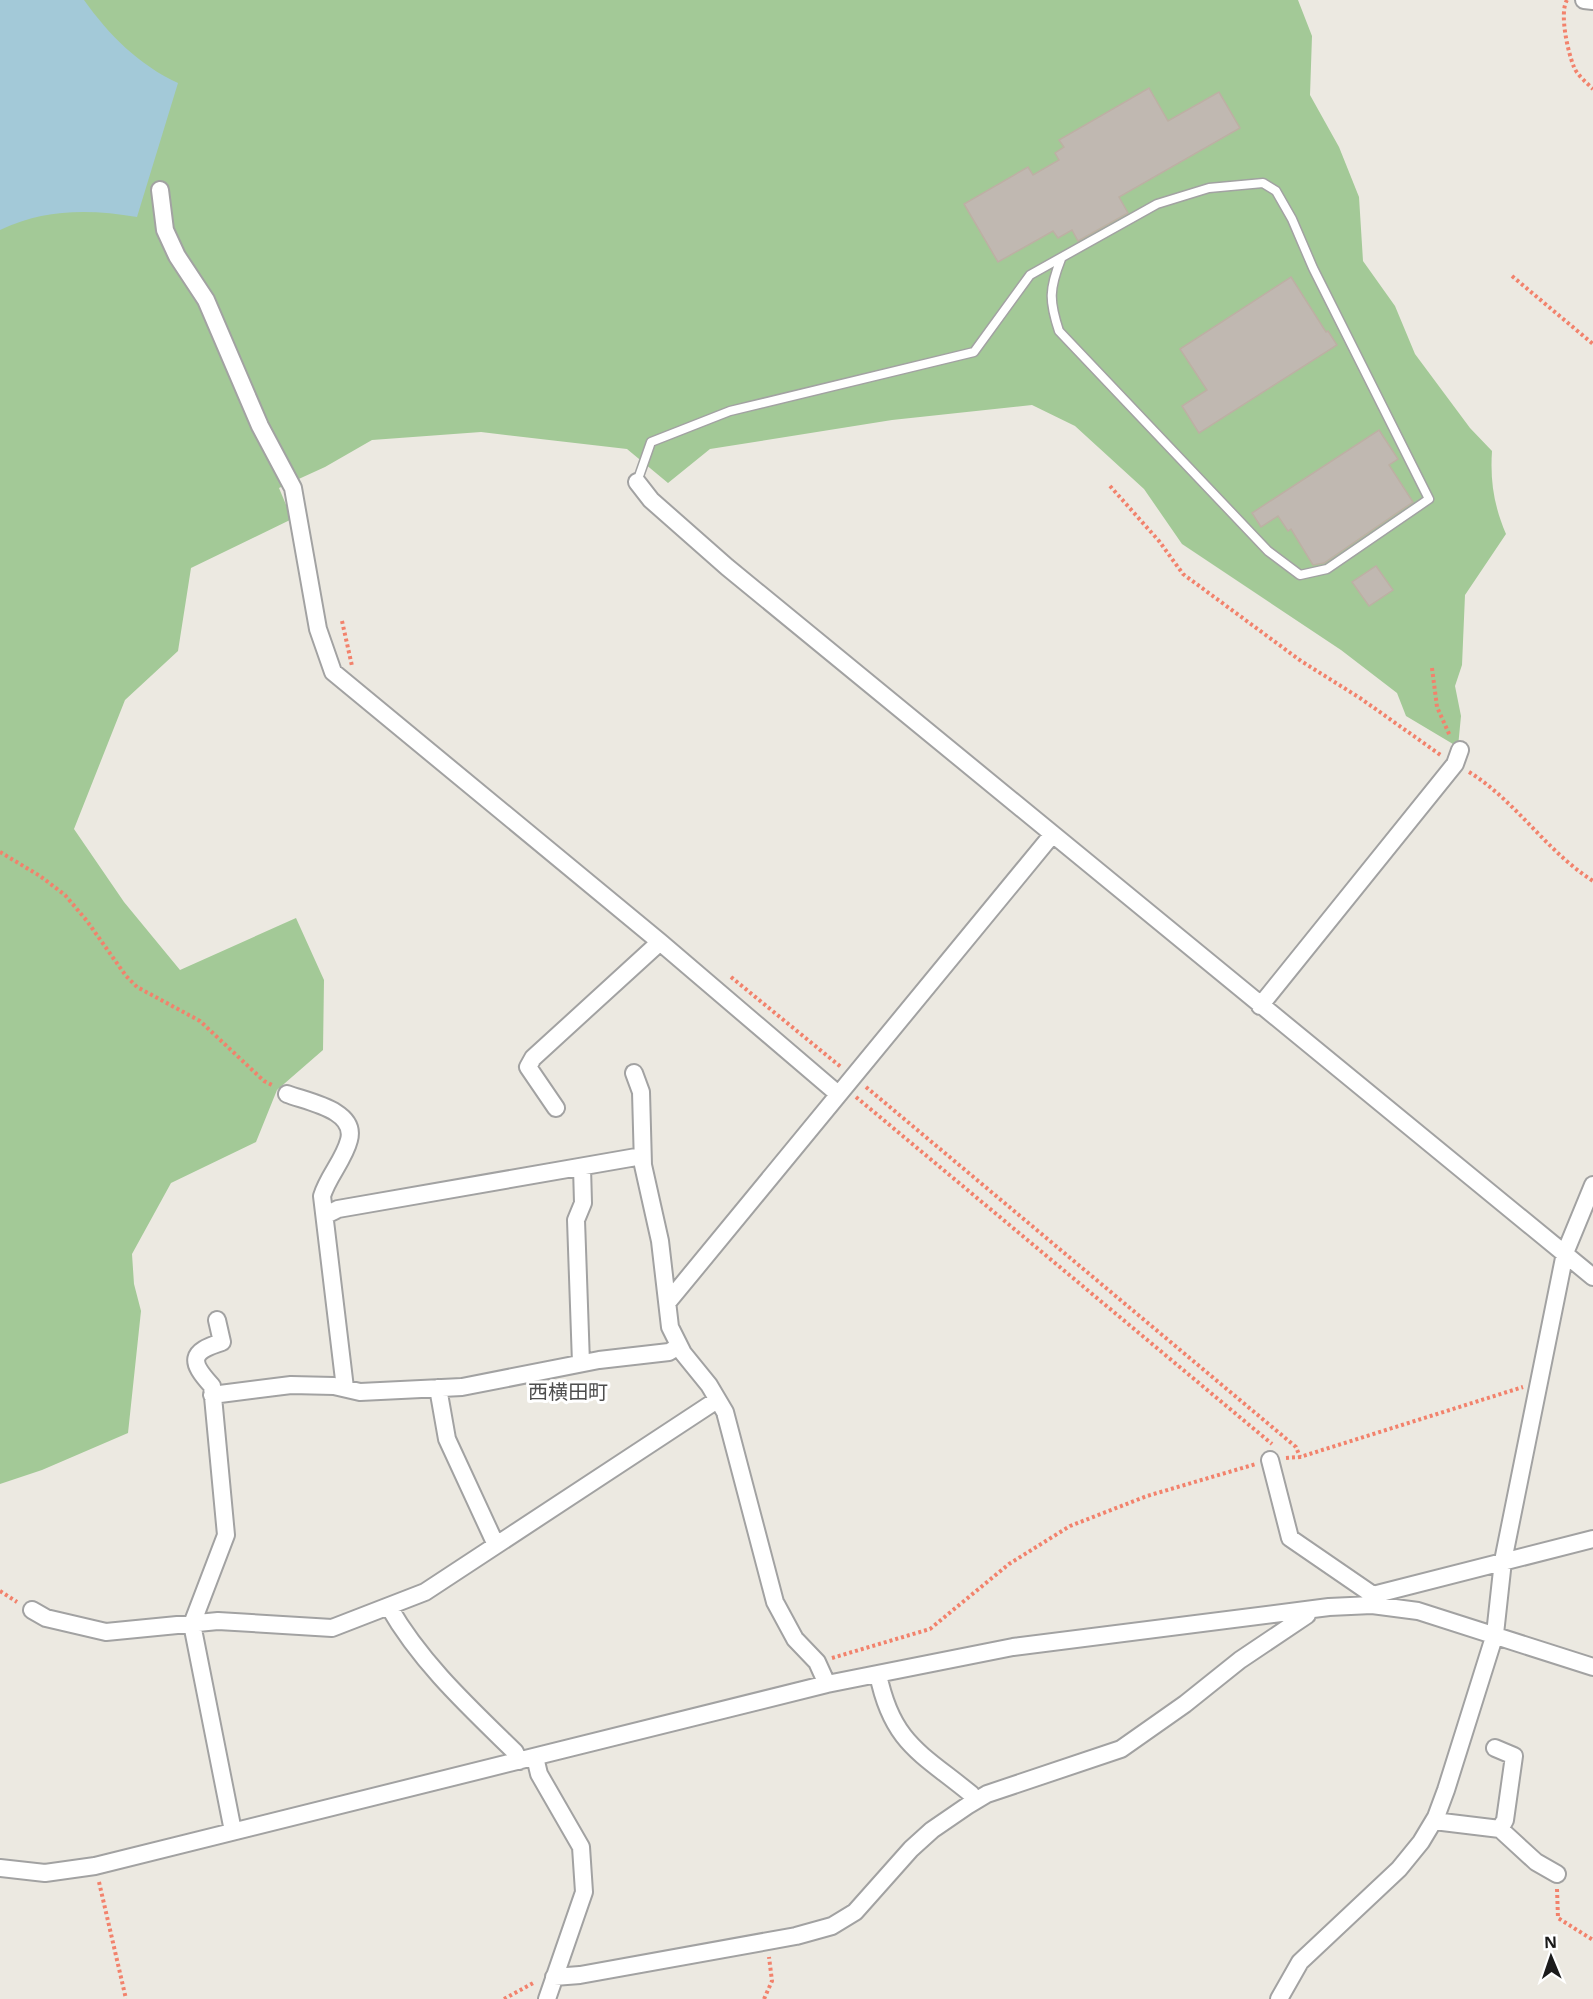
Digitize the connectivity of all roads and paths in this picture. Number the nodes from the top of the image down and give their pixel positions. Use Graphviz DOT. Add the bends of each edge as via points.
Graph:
graph roads {
  1 [pos="1567,0"];
  2 [pos="1584,0"];
  3 [pos="1593,1"];
  4 [pos="1593,89"];
  5 [pos="160,190"];
  6 [pos="1061,259"];
  7 [pos="1512,276"];
  8 [pos="1593,344"];
  9 [pos="638,482"];
  10 [pos="1110,486"];
  11 [pos="342,621"];
  12 [pos="353,668"];
  13 [pos="1432,668"];
  14 [pos="1457,757"];
  15 [pos="1052,834"];
  16 [pos="0,852"];
  17 [pos="1593,881"];
  18 [pos="660,942"];
  19 [pos="723,970"];
  20 [pos="1260,1006"];
  21 [pos="634,1073"];
  22 [pos="847,1084"];
  23 [pos="287,1094"];
  24 [pos="556,1108"];
  25 [pos="642,1156"];
  26 [pos="582,1167"];
  27 [pos="1593,1185"];
  28 [pos="326,1215"];
  29 [pos="1565,1253"];
  30 [pos="1593,1277"];
  31 [pos="668,1302"];
  32 [pos="217,1320"];
  33 [pos="679,1346"];
  34 [pos="581,1363"];
  35 [pos="345,1388"];
  36 [pos="438,1388"];
  37 [pos="1537,1389"];
  38 [pos="212,1395"];
  39 [pos="717,1400"];
  40 [pos="1300,1457"];
  41 [pos="1274,1459"];
  42 [pos="1593,1539"];
  43 [pos="496,1545"];
  44 [pos="1503,1562"];
  45 [pos="1372,1600"];
  46 [pos="389,1607"];
  47 [pos="32,1610"];
  48 [pos="1308,1610"];
  49 [pos="192,1624"];
  50 [pos="1496,1634"];
  51 [pos="817,1662"];
  52 [pos="1593,1667"];
  53 [pos="878,1674"];
  54 [pos="827,1684"];
  55 [pos="1495,1748"];
  56 [pos="527,1759"];
  57 [pos="975,1801"];
  58 [pos="1434,1821"];
  59 [pos="1500,1829"];
  60 [pos="233,1831"];
  61 [pos="95,1866"];
  62 [pos="0,1868"];
  63 [pos="1557,1874"];
  64 [pos="1593,1940"];
  65 [pos="768,1941"];
  66 [pos="554,1977"];
  67 [pos="126,1999"];
  68 [pos="504,1999"];
  69 [pos="547,1999"];
  70 [pos="764,1999"];
  71 [pos="1279,1999"];
  1 -- 4 [label="path" via="1564,24 1574,68"];
  2 -- 3 [label="street"];
  5 -- 18 [label="street" via="165,230 206,300 260,426 293,488 318,629 333,672"];
  6 -- 6 [label="lane" via="1157,204 1189,193 1229,184 1263,183 1276,191 1430,500 1327,569 1300,574 1268,551 1059,331 1050,304"];
  6 -- 9 [label="lane" via="1030,275 974,352 730,411 651,442"];
  7 -- 8 [label="path"];
  9 -- 15 [label="street" via="651,500 726,567"];
  10 -- 14 [label="path" via="1184,574 1301,661 1406,732"];
  11 -- 12 [label="path"];
  13 -- 14 [label="path" via="1437,707"];
  14 -- 17 [label="path"];
  14 -- 20 [label="street"];
  15 -- 20 [label="street"];
  15 -- 22 [label="street"];
  16 -- 23 [label="path" via="65,895 137,987 200,1021 264,1081"];
  18 -- 22 [label="street"];
  18 -- 24 [label="street" via="533,1058 528,1067"];
  19 -- 22 [label="path"];
  20 -- 29 [label="street"];
  21 -- 25 [label="street" via="641,1092"];
  22 -- 31 [label="street"];
  22 -- 40 [label="path" via="1296,1447"];
  22 -- 41 [label="path" via="1275,1446"];
  23 -- 28 [label="street" via="340,1115 348,1123 349,1140 322,1196"];
  25 -- 26 [label="street"];
  25 -- 31 [label="street"];
  26 -- 28 [label="street" via="338,1209"];
  26 -- 34 [label="street" via="583,1203 576,1220"];
  27 -- 29 [label="street"];
  28 -- 35 [label="street"];
  29 -- 30 [label="street"];
  29 -- 37 [label="street"];
  31 -- 33 [label="street" via="670,1327"];
  32 -- 38 [label="street" via="222,1342 203,1348 196,1363 212,1386"];
  33 -- 34 [label="street" via="669,1352"];
  33 -- 39 [label="street"];
  34 -- 36 [label="street" via="462,1387"];
  35 -- 36 [label="street" via="360,1392"];
  35 -- 38 [label="street" via="291,1385"];
  36 -- 43 [label="street" via="447,1440"];
  37 -- 40 [label="path" via="1520,1386"];
  37 -- 44 [label="street"];
  38 -- 49 [label="street" via="226,1535"];
  39 -- 43 [label="street"];
  39 -- 51 [label="street" via="725,1412 775,1602 795,1639"];
  40 -- 41 [label="path"];
  41 -- 45 [label="street" via="1290,1538"];
  41 -- 51 [label="path" via="1148,1496 1070,1526 1009,1564 930,1629"];
  42 -- 44 [label="street"];
  43 -- 46 [label="street" via="425,1592"];
  44 -- 45 [label="street"];
  44 -- 50 [label="street"];
  45 -- 48 [label="street"];
  45 -- 50 [label="street"];
  46 -- 49 [label="street" via="332,1628 218,1621"];
  46 -- 56 [label="street" via="441,1678 514,1752"];
  47 -- 49 [label="street" via="46,1618 106,1632"];
  48 -- 53 [label="street" via="1013,1647"];
  48 -- 57 [label="street" via="1307,1616 1249,1653 1121,1749"];
  49 -- 60 [label="street"];
  50 -- 52 [label="street"];
  50 -- 58 [label="street"];
  51 -- 54 [label="street"];
  53 -- 54 [label="street"];
  53 -- 57 [label="street" via="889,1712 904,1739"];
  54 -- 56 [label="street"];
  55 -- 59 [label="street" via="1514,1756 1505,1820"];
  56 -- 60 [label="street"];
  56 -- 66 [label="street" via="581,1847 584,1892"];
  57 -- 65 [label="street" via="911,1849 855,1912 832,1926"];
  58 -- 59 [label="street"];
  58 -- 71 [label="street" via="1399,1869 1300,1962"];
  59 -- 63 [label="street" via="1536,1862"];
  60 -- 61 [label="street"];
  61 -- 62 [label="street" via="45,1873"];
  61 -- 67 [label="path"];
  63 -- 64 [label="path" via="1558,1918"];
  65 -- 66 [label="street"];
  65 -- 70 [label="path" via="772,1981"];
  66 -- 68 [label="path" via="532,1983"];
  66 -- 69 [label="street"];
}
